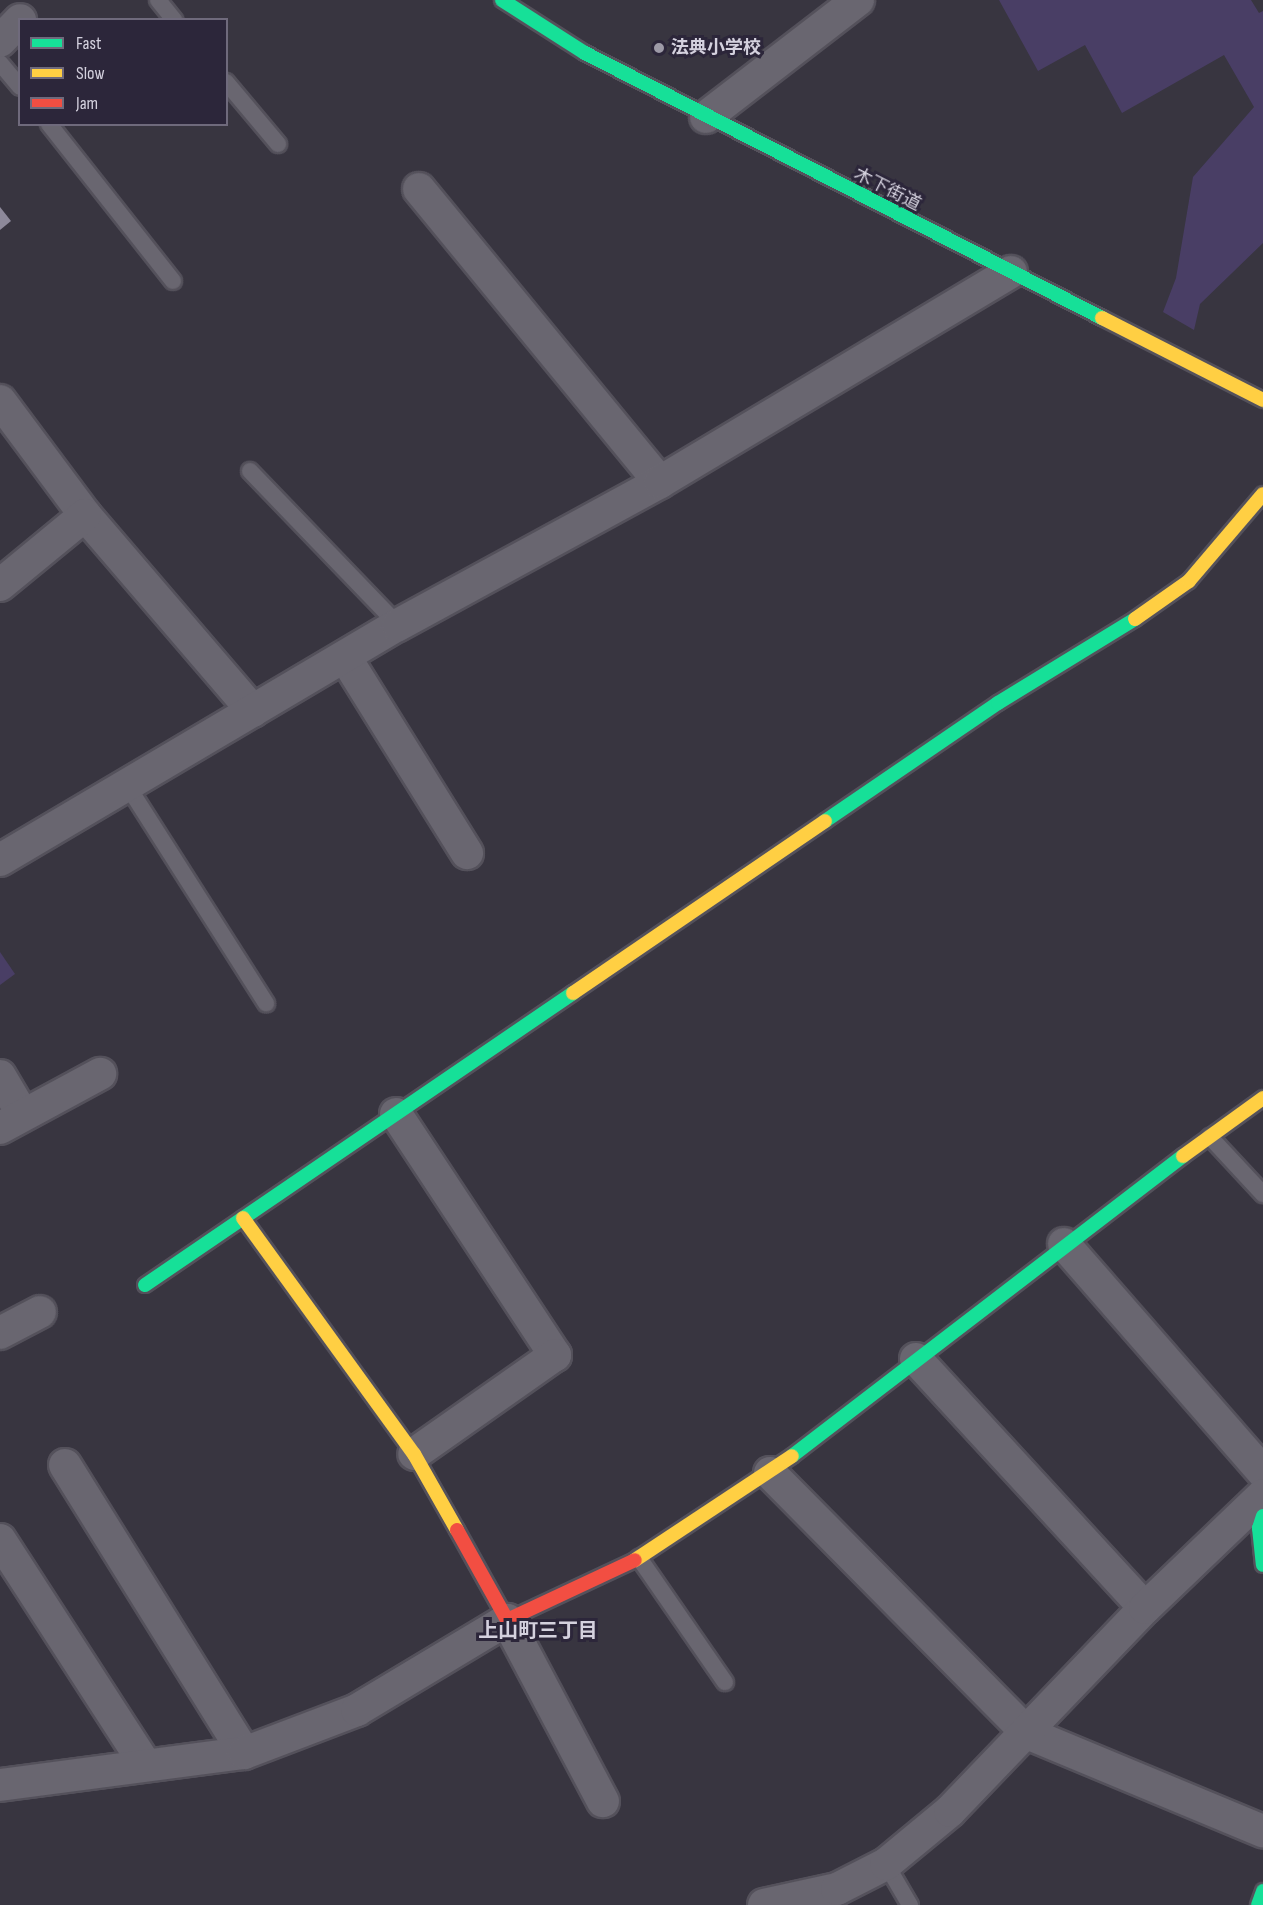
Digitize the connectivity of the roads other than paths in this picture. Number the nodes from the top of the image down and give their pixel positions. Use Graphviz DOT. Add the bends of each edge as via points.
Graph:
graph roads {
  1 [pos="37,0"];
  2 [pos="158,0"];
  3 [pos="502,0"];
  4 [pos="858,0"];
  5 [pos="22,18"];
  6 [pos="172,18"];
  7 [pos="18,22"];
  8 [pos="0,41"];
  9 [pos="0,63"];
  10 [pos="228,84"];
  11 [pos="18,85"];
  12 [pos="706,117"];
  13 [pos="51,126"];
  14 [pos="278,144"];
  15 [pos="419,189"];
  16 [pos="1011,272"];
  17 [pos="173,281"];
  18 [pos="1263,400"];
  19 [pos="0,401"];
  20 [pos="250,471"];
  21 [pos="660,482"];
  22 [pos="1263,494"];
  23 [pos="85,515"];
  24 [pos="0,585"];
  25 [pos="398,625"];
  26 [pos="345,657"];
  27 [pos="253,711"];
  28 [pos="127,785"];
  29 [pos="467,853"];
  30 [pos="0,860"];
  31 [pos="266,1003"];
  32 [pos="100,1074"];
  33 [pos="0,1076"];
  34 [pos="1263,1098"];
  35 [pos="396,1113"];
  36 [pos="11,1121"];
  37 [pos="1210,1137"];
  38 [pos="1263,1194"];
  39 [pos="243,1218"];
  40 [pos="1064,1244"];
  41 [pos="145,1285"];
  42 [pos="40,1312"];
  43 [pos="0,1333"];
  44 [pos="916,1359"];
  45 [pos="414,1454"];
  46 [pos="65,1465"];
  47 [pos="1263,1472"];
  48 [pos="770,1473"];
  49 [pos="1263,1495"];
  50 [pos="1263,1516"];
  51 [pos="0,1540"];
  52 [pos="639,1557"];
  53 [pos="1263,1565"];
  54 [pos="1145,1608"];
  55 [pos="507,1620"];
  56 [pos="725,1682"];
  57 [pos="1027,1733"];
  58 [pos="244,1753"];
  59 [pos="145,1764"];
  60 [pos="0,1785"];
  61 [pos="603,1801"];
  62 [pos="1263,1831"];
  63 [pos="886,1864"];
  64 [pos="1263,1891"];
  65 [pos="764,1905"];
  66 [pos="910,1905"];
  67 [pos="1258,1905"];
  1 -- 5 [label="street"];
  2 -- 6 [label="lane"];
  3 -- 12 [label="street, 木下街道" via="585,53"];
  4 -- 12 [label="street"];
  7 -- 8 [label="street"];
  9 -- 11 [label="lane"];
  10 -- 14 [label="lane"];
  12 -- 16 [label="street, 木下街道"];
  13 -- 17 [label="lane"];
  15 -- 21 [label="street"];
  16 -- 18 [label="street, 木下街道"];
  16 -- 21 [label="street"];
  19 -- 23 [label="street"];
  20 -- 25 [label="lane"];
  21 -- 25 [label="street"];
  22 -- 35 [label="street" via="1189,581 1114,634 998,703"];
  23 -- 24 [label="street"];
  23 -- 27 [label="street"];
  25 -- 26 [label="street"];
  26 -- 27 [label="street"];
  26 -- 29 [label="street"];
  27 -- 28 [label="street"];
  28 -- 30 [label="street"];
  28 -- 31 [label="lane"];
  32 -- 36 [label="street"];
  33 -- 36 [label="street"];
  34 -- 37 [label="street"];
  35 -- 39 [label="street"];
  35 -- 45 [label="street" via="555,1355"];
  37 -- 38 [label="lane"];
  37 -- 40 [label="street"];
  39 -- 41 [label="street"];
  39 -- 45 [label="street"];
  40 -- 44 [label="street"];
  40 -- 47 [label="street"];
  42 -- 43 [label="street"];
  44 -- 48 [label="street"];
  44 -- 54 [label="street"];
  45 -- 55 [label="street"];
  46 -- 58 [label="street"];
  48 -- 52 [label="street"];
  48 -- 57 [label="street"];
  49 -- 54 [label="street"];
  50 -- 53 [label="street" via="1259,1528"];
  51 -- 59 [label="street"];
  52 -- 55 [label="street"];
  52 -- 56 [label="lane"];
  54 -- 57 [label="street"];
  55 -- 58 [label="street" via="357,1710"];
  55 -- 61 [label="street"];
  57 -- 62 [label="street"];
  57 -- 63 [label="street" via="950,1811"];
  58 -- 59 [label="street"];
  59 -- 60 [label="street"];
  63 -- 65 [label="street" via="837,1889"];
  63 -- 66 [label="lane"];
  64 -- 67 [label="street"];
}
